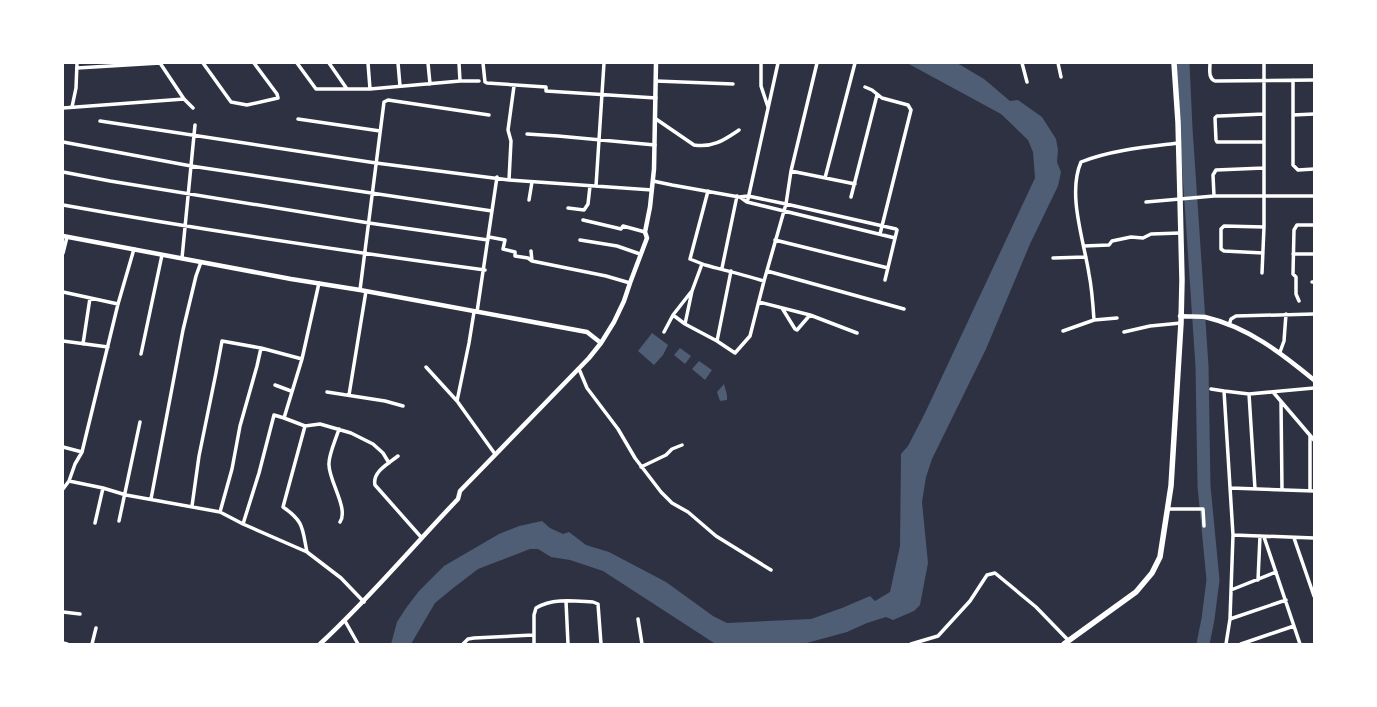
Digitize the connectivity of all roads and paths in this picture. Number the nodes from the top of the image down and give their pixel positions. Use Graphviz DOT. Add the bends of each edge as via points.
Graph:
graph roads {
  1 [pos="78,63"];
  2 [pos="203,63"];
  3 [pos="254,63"];
  4 [pos="297,63"];
  5 [pos="329,63"];
  6 [pos="365,63"];
  7 [pos="368,63"];
  8 [pos="398,63"];
  9 [pos="428,63"];
  10 [pos="459,63"];
  11 [pos="483,63"];
  12 [pos="604,63"];
  13 [pos="656,63"];
  14 [pos="761,63"];
  15 [pos="778,63"];
  16 [pos="817,63"];
  17 [pos="854,63"];
  18 [pos="1022,63"];
  19 [pos="1058,63"];
  20 [pos="1174,63"];
  21 [pos="1210,63"];
  22 [pos="1264,63"];
  23 [pos="77,68"];
  24 [pos="368,68"];
  25 [pos="1061,77"];
  26 [pos="1264,80"];
  27 [pos="1294,80"];
  28 [pos="1314,80"];
  29 [pos="460,81"];
  30 [pos="479,81"];
  31 [pos="656,82"];
  32 [pos="1027,82"];
  33 [pos="430,84"];
  34 [pos="733,84"];
  35 [pos="400,86"];
  36 [pos="514,86"];
  37 [pos="865,87"];
  38 [pos="347,89"];
  39 [pos="370,89"];
  40 [pos="601,94"];
  41 [pos="877,95"];
  42 [pos="656,98"];
  43 [pos="184,99"];
  44 [pos="72,107"];
  45 [pos="63,108"];
  46 [pos="193,108"];
  47 [pos="768,108"];
  48 [pos="1264,114"];
  49 [pos="1314,114"];
  50 [pos="489,115"];
  51 [pos="1293,115"];
  52 [pos="298,119"];
  53 [pos="656,119"];
  54 [pos="100,121"];
  55 [pos="195,125"];
  56 [pos="739,130"];
  57 [pos="380,131"];
  58 [pos="527,134"];
  59 [pos="194,135"];
  60 [pos="599,140"];
  61 [pos="63,142"];
  62 [pos="1264,142"];
  63 [pos="1179,143"];
  64 [pos="655,144"];
  65 [pos="376,163"];
  66 [pos="191,166"];
  67 [pos="1264,168"];
  68 [pos="1314,169"];
  69 [pos="791,171"];
  70 [pos="63,172"];
  71 [pos="497,177"];
  72 [pos="825,178"];
  73 [pos="510,180"];
  74 [pos="653,180"];
  75 [pos="532,182"];
  76 [pos="855,184"];
  77 [pos="590,186"];
  78 [pos="596,186"];
  79 [pos="652,190"];
  80 [pos="708,191"];
  81 [pos="373,193"];
  82 [pos="189,194"];
  83 [pos="738,196"];
  84 [pos="748,196"];
  85 [pos="1214,196"];
  86 [pos="1264,196"];
  87 [pos="1314,196"];
  88 [pos="851,197"];
  89 [pos="1180,198"];
  90 [pos="529,200"];
  91 [pos="747,202"];
  92 [pos="1146,202"];
  93 [pos="786,204"];
  94 [pos="63,205"];
  95 [pos="568,208"];
  96 [pos="783,210"];
  97 [pos="492,211"];
  98 [pos="583,220"];
  99 [pos="368,224"];
  100 [pos="883,225"];
  101 [pos="1314,225"];
  102 [pos="185,227"];
  103 [pos="1264,227"];
  104 [pos="645,232"];
  105 [pos="1180,233"];
  106 [pos="880,234"];
  107 [pos="65,236"];
  108 [pos="489,238"];
  109 [pos="895,238"];
  110 [pos="580,240"];
  111 [pos="775,240"];
  112 [pos="1084,246"];
  113 [pos="134,249"];
  114 [pos="531,250"];
  115 [pos="63,253"];
  116 [pos="1264,253"];
  117 [pos="364,254"];
  118 [pos="640,254"];
  119 [pos="1293,254"];
  120 [pos="1314,254"];
  121 [pos="162,255"];
  122 [pos="1086,257"];
  123 [pos="182,258"];
  124 [pos="1053,258"];
  125 [pos="532,261"];
  126 [pos="201,262"];
  127 [pos="702,264"];
  128 [pos="722,268"];
  129 [pos="888,268"];
  130 [pos="484,270"];
  131 [pos="731,271"];
  132 [pos="767,271"];
  133 [pos="1262,273"];
  134 [pos="885,280"];
  135 [pos="764,281"];
  136 [pos="319,283"];
  137 [pos="630,283"];
  138 [pos="360,290"];
  139 [pos="366,291"];
  140 [pos="692,291"];
  141 [pos="63,292"];
  142 [pos="90,298"];
  143 [pos="1299,301"];
  144 [pos="759,302"];
  145 [pos="118,304"];
  146 [pos="782,308"];
  147 [pos="904,309"];
  148 [pos="475,312"];
  149 [pos="1286,314"];
  150 [pos="1314,314"];
  151 [pos="673,315"];
  152 [pos="810,315"];
  153 [pos="1180,316"];
  154 [pos="1117,318"];
  155 [pos="1094,320"];
  156 [pos="1181,323"];
  157 [pos="685,324"];
  158 [pos="1229,325"];
  159 [pos="1063,331"];
  160 [pos="664,332"];
  161 [pos="1124,332"];
  162 [pos="858,333"];
  163 [pos="63,341"];
  164 [pos="717,341"];
  165 [pos="601,343"];
  166 [pos="83,344"];
  167 [pos="108,347"];
  168 [pos="261,348"];
  169 [pos="1280,352"];
  170 [pos="141,354"];
  171 [pos="302,359"];
  172 [pos="426,367"];
  173 [pos="579,368"];
  174 [pos="1314,380"];
  175 [pos="275,385"];
  176 [pos="1314,388"];
  177 [pos="1211,389"];
  178 [pos="291,391"];
  179 [pos="1224,391"];
  180 [pos="327,392"];
  181 [pos="1273,392"];
  182 [pos="1249,394"];
  183 [pos="348,395"];
  184 [pos="457,401"];
  185 [pos="1281,402"];
  186 [pos="403,406"];
  187 [pos="284,418"];
  188 [pos="140,422"];
  189 [pos="305,426"];
  190 [pos="339,429"];
  191 [pos="1310,436"];
  192 [pos="1314,440"];
  193 [pos="682,445"];
  194 [pos="63,447"];
  195 [pos="82,452"];
  196 [pos="495,454"];
  197 [pos="398,456"];
  198 [pos="1312,461"];
  199 [pos="389,463"];
  200 [pos="641,467"];
  201 [pos="69,481"];
  202 [pos="103,488"];
  203 [pos="1230,488"];
  204 [pos="63,489"];
  205 [pos="1255,489"];
  206 [pos="1282,490"];
  207 [pos="1312,491"];
  208 [pos="126,495"];
  209 [pos="150,499"];
  210 [pos="192,506"];
  211 [pos="1167,509"];
  212 [pos="220,512"];
  213 [pos="119,521"];
  214 [pos="340,522"];
  215 [pos="95,523"];
  216 [pos="244,524"];
  217 [pos="1204,526"];
  218 [pos="1233,535"];
  219 [pos="1262,536"];
  220 [pos="421,537"];
  221 [pos="1294,538"];
  222 [pos="1314,538"];
  223 [pos="306,552"];
  224 [pos="771,570"];
  225 [pos="1276,572"];
  226 [pos="1258,580"];
  227 [pos="1231,590"];
  228 [pos="1314,596"];
  229 [pos="1286,600"];
  230 [pos="566,601"];
  231 [pos="364,602"];
  232 [pos="63,612"];
  233 [pos="80,614"];
  234 [pos="638,619"];
  235 [pos="1230,620"];
  236 [pos="345,621"];
  237 [pos="1294,626"];
  238 [pos="96,628"];
  239 [pos="533,635"];
  240 [pos="1066,642"];
  241 [pos="63,643"];
  242 [pos="67,644"];
  243 [pos="92,644"];
  244 [pos="320,644"];
  245 [pos="358,644"];
  246 [pos="463,644"];
  247 [pos="534,644"];
  248 [pos="568,644"];
  249 [pos="601,644"];
  250 [pos="642,644"];
  251 [pos="911,644"];
  252 [pos="1226,644"];
  253 [pos="1240,644"];
  254 [pos="1300,644"];
  1 -- 23 [label="street"];
  2 -- 3 [label="street" via="231,102 247,105 278,98"];
  4 -- 38 [label="street" via="316,89"];
  5 -- 38 [label="street"];
  6 -- 24 [label="street"];
  7 -- 24 [label="street"];
  8 -- 35 [label="street"];
  9 -- 33 [label="street"];
  10 -- 29 [label="street"];
  11 -- 36 [label="street" via="485,82"];
  12 -- 40 [label="street"];
  13 -- 31 [label="street"];
  14 -- 47 [label="street" via="761,86"];
  15 -- 47 [label="street"];
  16 -- 69 [label="street"];
  17 -- 72 [label="street"];
  18 -- 32 [label="street"];
  19 -- 25 [label="street"];
  20 -- 63 [label="main road"];
  21 -- 26 [label="street" via="1210,76 1215,81"];
  22 -- 26 [label="street"];
  23 -- 43 [label="street" via="160,63"];
  23 -- 44 [label="street"];
  24 -- 39 [label="street"];
  26 -- 27 [label="street"];
  26 -- 48 [label="street"];
  27 -- 28 [label="street"];
  27 -- 51 [label="street"];
  29 -- 30 [label="street"];
  29 -- 33 [label="street"];
  31 -- 34 [label="street"];
  31 -- 42 [label="street"];
  33 -- 35 [label="street"];
  35 -- 39 [label="street"];
  36 -- 40 [label="street" via="546,87 546,91"];
  36 -- 73 [label="street" via="508,130 511,141"];
  37 -- 41 [label="street"];
  38 -- 39 [label="street"];
  40 -- 42 [label="street"];
  40 -- 60 [label="street"];
  41 -- 76 [label="street"];
  41 -- 100 [label="street" via="908,105 911,110"];
  42 -- 53 [label="street"];
  43 -- 44 [label="street"];
  43 -- 46 [label="street"];
  44 -- 45 [label="street"];
  47 -- 84 [label="street"];
  48 -- 62 [label="street"];
  48 -- 62 [label="street" via="1215,118 1217,142"];
  49 -- 51 [label="street"];
  50 -- 57 [label="street" via="388,100 383,103"];
  51 -- 68 [label="street" via="1293,165 1298,170"];
  52 -- 57 [label="street"];
  53 -- 56 [label="street" via="698,146 718,144"];
  53 -- 64 [label="street"];
  54 -- 59 [label="street"];
  55 -- 59 [label="street"];
  57 -- 65 [label="street"];
  58 -- 60 [label="street"];
  59 -- 65 [label="street"];
  59 -- 66 [label="street"];
  60 -- 64 [label="street"];
  60 -- 78 [label="street"];
  61 -- 66 [label="street"];
  62 -- 67 [label="street"];
  63 -- 89 [label="main road"];
  63 -- 112 [label="street" via="1118,152 1081,162 1075,182"];
  64 -- 74 [label="street"];
  65 -- 71 [label="street"];
  65 -- 81 [label="street"];
  66 -- 81 [label="street"];
  66 -- 82 [label="street"];
  67 -- 85 [label="street" via="1216,170 1213,175"];
  67 -- 86 [label="street"];
  69 -- 72 [label="street"];
  69 -- 93 [label="street"];
  70 -- 82 [label="street"];
  71 -- 73 [label="street"];
  71 -- 97 [label="street"];
  72 -- 76 [label="street"];
  73 -- 75 [label="street"];
  74 -- 79 [label="street"];
  74 -- 80 [label="street"];
  75 -- 77 [label="street"];
  75 -- 90 [label="street"];
  76 -- 88 [label="street"];
  77 -- 78 [label="street"];
  77 -- 95 [label="street" via="588,204 584,210"];
  78 -- 79 [label="street"];
  79 -- 104 [label="street"];
  80 -- 83 [label="street"];
  80 -- 127 [label="street" via="690,259"];
  81 -- 97 [label="street"];
  81 -- 99 [label="street"];
  82 -- 99 [label="street"];
  82 -- 102 [label="street"];
  83 -- 84 [label="street"];
  83 -- 91 [label="street"];
  83 -- 128 [label="street"];
  84 -- 91 [label="street"];
  84 -- 93 [label="street"];
  85 -- 86 [label="street"];
  85 -- 89 [label="street"];
  86 -- 87 [label="street"];
  86 -- 103 [label="street"];
  89 -- 92 [label="street"];
  89 -- 105 [label="main road"];
  91 -- 96 [label="street"];
  93 -- 96 [label="street"];
  93 -- 100 [label="street"];
  94 -- 102 [label="street"];
  96 -- 106 [label="street"];
  96 -- 111 [label="street"];
  97 -- 108 [label="street"];
  98 -- 104 [label="street"];
  99 -- 108 [label="street"];
  99 -- 117 [label="street"];
  100 -- 106 [label="street"];
  100 -- 109 [label="street" via="897,230"];
  101 -- 119 [label="street" via="1297,225 1294,228"];
  102 -- 117 [label="street"];
  102 -- 123 [label="street"];
  103 -- 116 [label="street"];
  103 -- 116 [label="street" via="1224,226 1221,229 1221,249 1224,252"];
  104 -- 118 [label="street" via="647,238"];
  105 -- 112 [label="street" via="1152,234 1143,238 1131,237 1112,241 1109,245"];
  105 -- 153 [label="main road"];
  106 -- 109 [label="street"];
  107 -- 113 [label="street"];
  107 -- 115 [label="street"];
  108 -- 125 [label="street" via="505,240 504,249 515,252 515,256"];
  108 -- 130 [label="street"];
  109 -- 129 [label="street"];
  110 -- 118 [label="street" via="617,246"];
  111 -- 129 [label="street"];
  111 -- 132 [label="street"];
  112 -- 122 [label="street"];
  113 -- 121 [label="street"];
  113 -- 145 [label="street"];
  114 -- 125 [label="street"];
  116 -- 133 [label="street"];
  117 -- 130 [label="street"];
  117 -- 138 [label="street"];
  118 -- 137 [label="street"];
  119 -- 120 [label="street"];
  119 -- 143 [label="street" via="1293,274 1296,277 1296,294"];
  121 -- 123 [label="street"];
  121 -- 170 [label="street"];
  122 -- 124 [label="street"];
  122 -- 155 [label="street"];
  123 -- 126 [label="street"];
  125 -- 137 [label="street"];
  126 -- 136 [label="street"];
  126 -- 209 [label="street" via="183,330"];
  127 -- 128 [label="street"];
  127 -- 140 [label="street"];
  128 -- 131 [label="street"];
  129 -- 134 [label="street"];
  130 -- 148 [label="street"];
  131 -- 135 [label="street"];
  131 -- 164 [label="street"];
  132 -- 135 [label="street"];
  132 -- 147 [label="street"];
  135 -- 144 [label="street"];
  136 -- 138 [label="street"];
  136 -- 171 [label="street"];
  137 -- 165 [label="street" via="614,322"];
  138 -- 139 [label="street"];
  139 -- 148 [label="street"];
  139 -- 183 [label="street"];
  140 -- 151 [label="street"];
  140 -- 157 [label="street"];
  141 -- 142 [label="street"];
  142 -- 145 [label="street"];
  142 -- 166 [label="street"];
  144 -- 146 [label="street"];
  144 -- 164 [label="street" via="750,336 735,353"];
  145 -- 167 [label="street"];
  146 -- 152 [label="street"];
  146 -- 152 [label="street" via="797,330"];
  148 -- 165 [label="street" via="587,332"];
  148 -- 184 [label="street"];
  149 -- 150 [label="street"];
  149 -- 158 [label="street" via="1236,316 1231,318"];
  149 -- 169 [label="street" via="1284,341"];
  151 -- 157 [label="street"];
  151 -- 160 [label="street"];
  152 -- 162 [label="street"];
  153 -- 156 [label="main road"];
  153 -- 158 [label="street" via="1204,317"];
  154 -- 155 [label="street"];
  155 -- 159 [label="street"];
  156 -- 161 [label="street"];
  156 -- 211 [label="main road" via="1171,486"];
  157 -- 164 [label="street"];
  158 -- 169 [label="street"];
  163 -- 166 [label="street"];
  165 -- 173 [label="street"];
  166 -- 167 [label="street"];
  167 -- 195 [label="street"];
  168 -- 171 [label="street"];
  168 -- 210 [label="street" via="222,341 199,456"];
  168 -- 212 [label="street"];
  169 -- 174 [label="street"];
  171 -- 178 [label="street"];
  172 -- 184 [label="street"];
  173 -- 196 [label="street"];
  173 -- 200 [label="street" via="587,388 618,429"];
  175 -- 178 [label="street"];
  176 -- 181 [label="street"];
  177 -- 179 [label="street"];
  178 -- 187 [label="street"];
  179 -- 182 [label="street"];
  179 -- 203 [label="street"];
  180 -- 183 [label="street"];
  181 -- 182 [label="street"];
  181 -- 185 [label="street"];
  182 -- 205 [label="street"];
  183 -- 186 [label="street"];
  184 -- 196 [label="street"];
  185 -- 191 [label="street"];
  185 -- 206 [label="street"];
  187 -- 189 [label="street"];
  187 -- 216 [label="street" via="274,416"];
  188 -- 208 [label="street"];
  189 -- 190 [label="street" via="320,424"];
  189 -- 223 [label="street" via="283,507 294,515 300,525"];
  190 -- 199 [label="street" via="372,444 383,453"];
  190 -- 214 [label="street" via="328,463 343,512"];
  191 -- 192 [label="street"];
  191 -- 198 [label="street"];
  193 -- 200 [label="street"];
  194 -- 195 [label="street"];
  195 -- 201 [label="street"];
  196 -- 220 [label="street" via="460,491 458,499"];
  197 -- 199 [label="street"];
  198 -- 207 [label="street"];
  199 -- 220 [label="street" via="376,475 375,485"];
  200 -- 224 [label="street" via="672,504 688,512 716,536"];
  201 -- 202 [label="street"];
  201 -- 204 [label="street"];
  202 -- 208 [label="street"];
  202 -- 215 [label="street"];
  203 -- 205 [label="street"];
  203 -- 218 [label="street"];
  205 -- 206 [label="street"];
  206 -- 207 [label="street"];
  208 -- 209 [label="street"];
  208 -- 213 [label="street"];
  209 -- 210 [label="street"];
  210 -- 212 [label="street"];
  211 -- 217 [label="street" via="1203,509"];
  211 -- 240 [label="main road" via="1160,556 1152,573 1136,592"];
  212 -- 216 [label="street"];
  216 -- 223 [label="street"];
  218 -- 219 [label="street"];
  218 -- 227 [label="street"];
  219 -- 221 [label="street"];
  219 -- 225 [label="street"];
  219 -- 226 [label="street"];
  220 -- 231 [label="street"];
  221 -- 222 [label="street"];
  221 -- 228 [label="street"];
  223 -- 231 [label="street" via="341,578"];
  225 -- 226 [label="street"];
  225 -- 229 [label="street"];
  226 -- 227 [label="street"];
  227 -- 235 [label="street"];
  229 -- 235 [label="street"];
  229 -- 237 [label="street"];
  230 -- 239 [label="street" via="536,608"];
  230 -- 248 [label="street"];
  230 -- 249 [label="street" via="597,603"];
  231 -- 236 [label="street"];
  232 -- 233 [label="street"];
  234 -- 250 [label="street"];
  235 -- 252 [label="street"];
  236 -- 244 [label="street"];
  236 -- 245 [label="street"];
  237 -- 253 [label="street"];
  237 -- 254 [label="street"];
  238 -- 243 [label="street"];
  239 -- 246 [label="street" via="474,638"];
  239 -- 247 [label="street"];
  240 -- 251 [label="street" via="1036,607 995,573 990,573 970,601 938,636"];
  241 -- 242 [label="street"];
}
